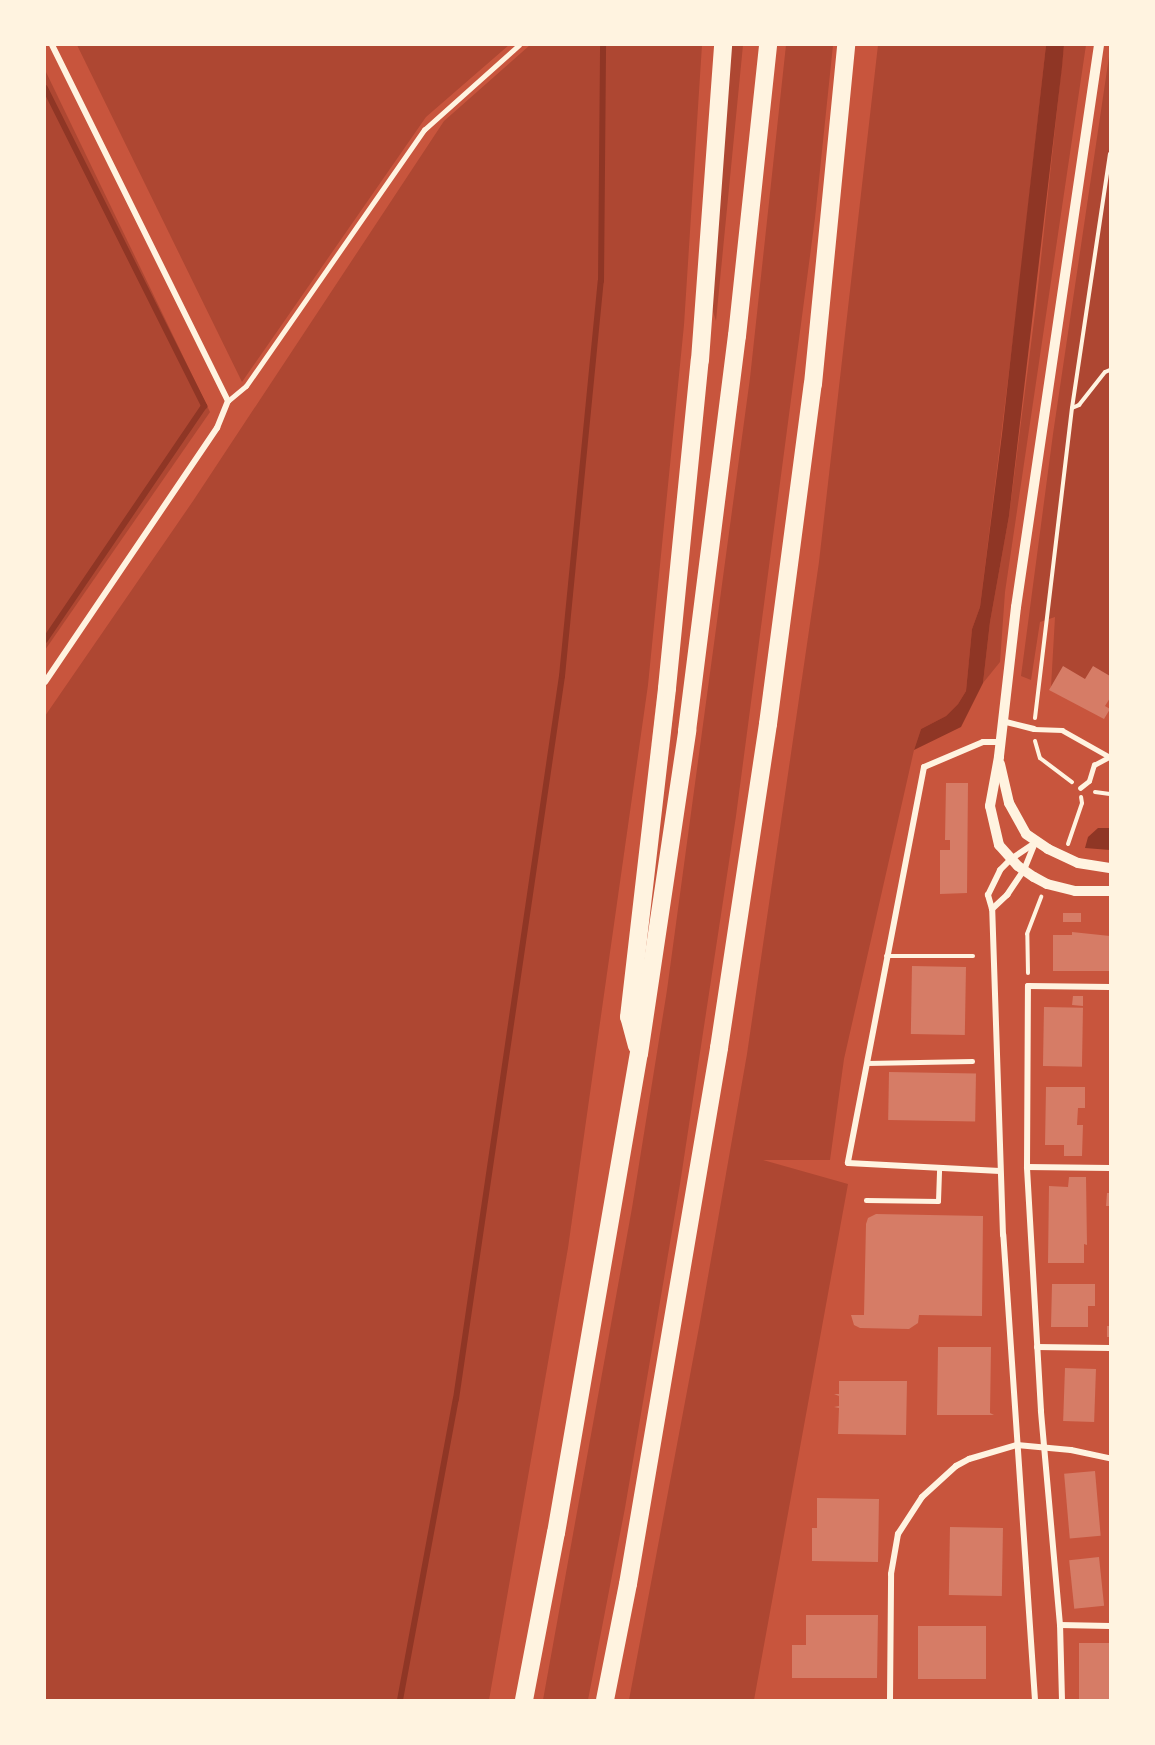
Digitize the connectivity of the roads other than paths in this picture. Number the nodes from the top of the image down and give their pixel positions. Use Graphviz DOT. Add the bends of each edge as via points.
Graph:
graph roads {
  1 [pos="52,45"];
  2 [pos="519,45"];
  3 [pos="723,45"];
  4 [pos="768,45"];
  5 [pos="846,45"];
  6 [pos="1099,45"];
  7 [pos="228,401"];
  8 [pos="45,682"];
  9 [pos="1002,721"];
  10 [pos="1034,729"];
  11 [pos="1000,742"];
  12 [pos="1110,757"];
  13 [pos="999,758"];
  14 [pos="1080,788"];
  15 [pos="1036,842"];
  16 [pos="1011,859"];
  17 [pos="1110,868"];
  18 [pos="1024,870"];
  19 [pos="1110,891"];
  20 [pos="992,909"];
  21 [pos="886,956"];
  22 [pos="973,956"];
  23 [pos="1110,987"];
  24 [pos="639,1054"];
  25 [pos="972,1061"];
  26 [pos="867,1064"];
  27 [pos="1027,1167"];
  28 [pos="939,1168"];
  29 [pos="1110,1168"];
  30 [pos="1000,1171"];
  31 [pos="866,1200"];
  32 [pos="1037,1347"];
  33 [pos="1110,1348"];
  34 [pos="1017,1445"];
  35 [pos="1044,1446"];
  36 [pos="1110,1458"];
  37 [pos="1060,1625"];
  38 [pos="1110,1626"];
  39 [pos="524,1700"];
  40 [pos="605,1700"];
  41 [pos="890,1700"];
  42 [pos="1035,1700"];
  43 [pos="1062,1700"];
  1 -- 7 [label="street"];
  2 -- 7 [label="lane" via="424,130 246,386"];
  3 -- 24 [label="highway" via="700,360 668,688 629,1017"];
  4 -- 24 [label="highway" via="737,336 690,708"];
  5 -- 40 [label="highway" via="813,384 768,724 719,1048"];
  6 -- 9 [label="street"];
  7 -- 8 [label="street" via="217,429"];
  9 -- 10 [label="street"];
  9 -- 11 [label="street"];
  10 -- 12 [label="lane" via="1062,730"];
  11 -- 13 [label="street"];
  11 -- 21 [label="street" via="983,742 924,767"];
  12 -- 14 [label="lane" via="1094,765 1089,781"];
  13 -- 15 [label="street" via="1009,803 1019,824"];
  13 -- 16 [label="street" via="990,806 999,845"];
  15 -- 16 [label="street"];
  15 -- 17 [label="street" via="1078,863"];
  15 -- 18 [label="street"];
  16 -- 18 [label="street"];
  16 -- 20 [label="street" via="989,889"];
  18 -- 19 [label="street" via="1047,884 1076,891"];
  18 -- 20 [label="street"];
  20 -- 30 [label="street"];
  21 -- 22 [label="lane"];
  21 -- 26 [label="street"];
  23 -- 27 [label="street" via="1028,986"];
  24 -- 39 [label="highway"];
  25 -- 26 [label="lane"];
  26 -- 28 [label="street" via="848,1163"];
  27 -- 29 [label="street"];
  27 -- 32 [label="street"];
  28 -- 30 [label="street"];
  28 -- 31 [label="lane" via="938,1201"];
  30 -- 34 [label="street"];
  32 -- 33 [label="street"];
  32 -- 35 [label="street"];
  34 -- 35 [label="street"];
  34 -- 41 [label="street" via="956,1466 922,1497 898,1534 891,1574"];
  34 -- 42 [label="street"];
  35 -- 36 [label="street"];
  35 -- 37 [label="street"];
  37 -- 38 [label="street"];
  37 -- 43 [label="street"];
}
